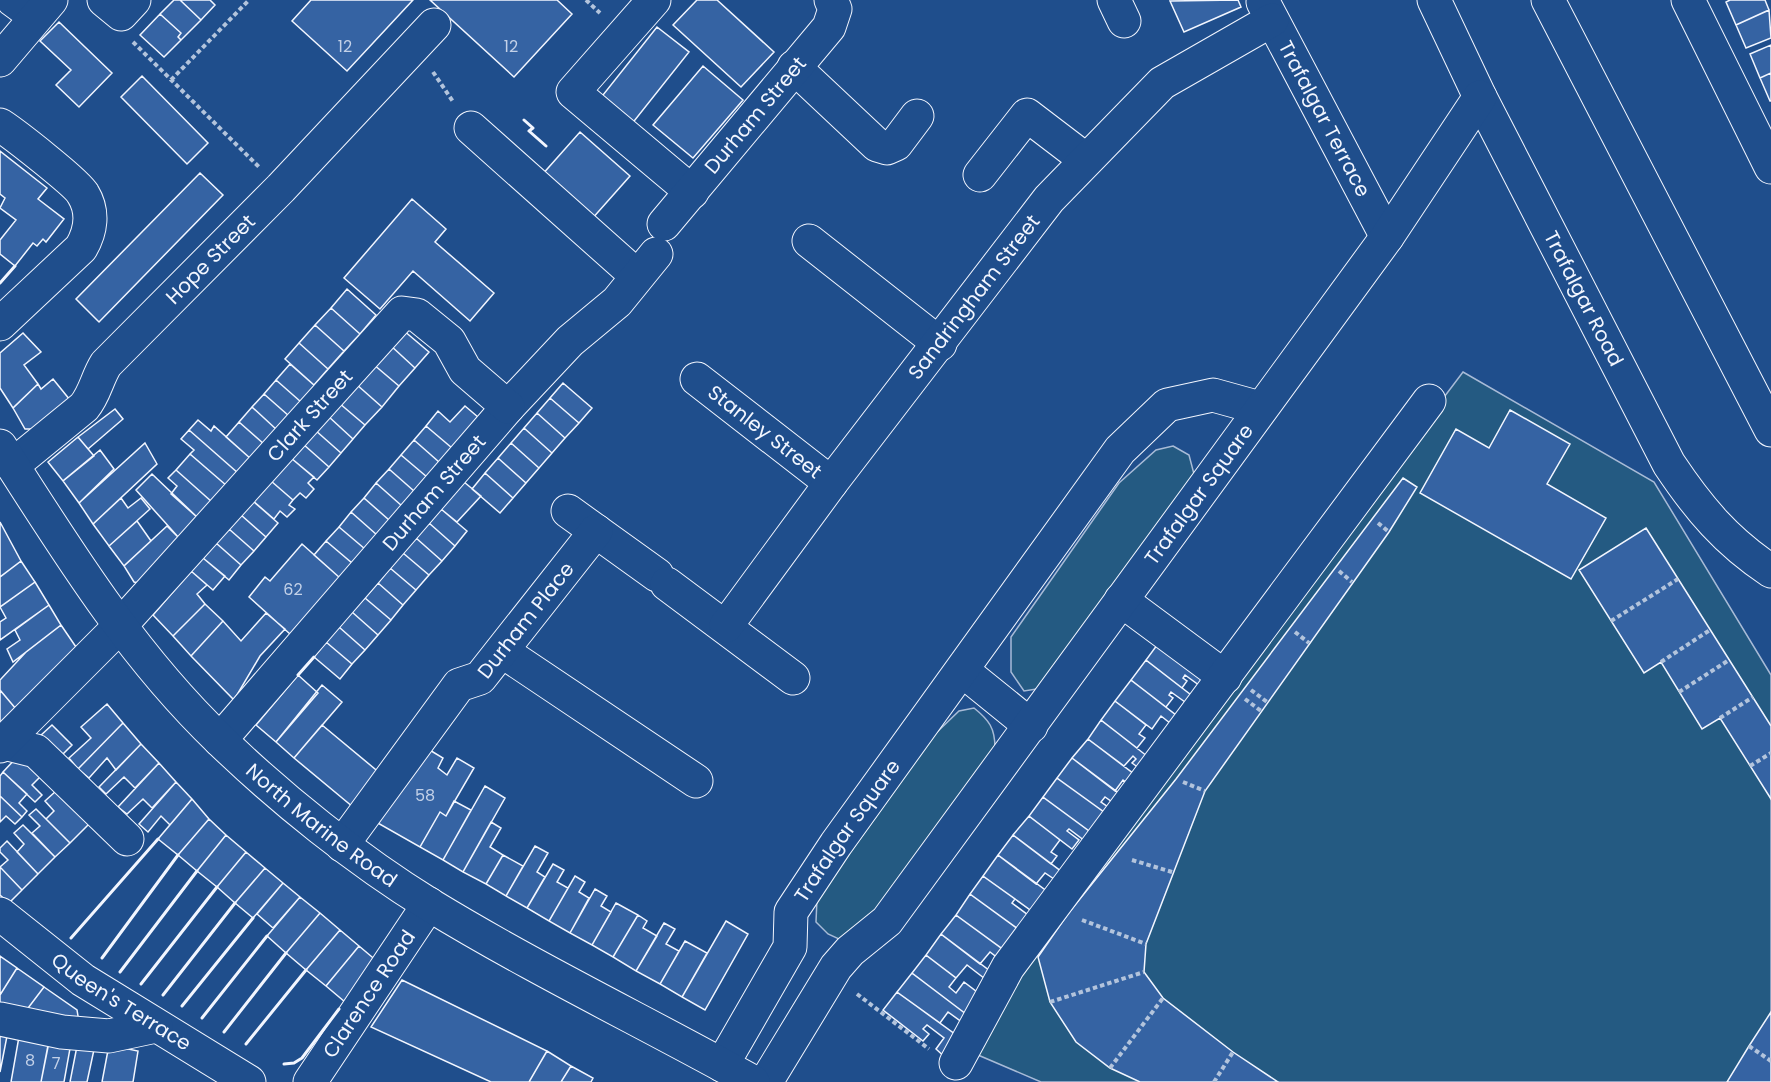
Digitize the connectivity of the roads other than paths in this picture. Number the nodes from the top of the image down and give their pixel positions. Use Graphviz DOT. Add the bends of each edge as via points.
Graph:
graph roads {
  1 [pos="654,0"];
  2 [pos="831,0"];
  3 [pos="1434,0"];
  4 [pos="1548,0"];
  5 [pos="1688,0"];
  6 [pos="33,6"];
  7 [pos="1267,10"];
  8 [pos="434,25"];
  9 [pos="0,60"];
  10 [pos="794,67"];
  11 [pos="1480,97"];
  12 [pos="917,116"];
  13 [pos="0,125"];
  14 [pos="491,134"];
  15 [pos="1086,160"];
  16 [pos="1771,166"];
  17 [pos="980,175"];
  18 [pos="692,192"];
  19 [pos="1387,237"];
  20 [pos="809,241"];
  21 [pos="653,252"];
  22 [pos="0,324"];
  23 [pos="940,344"];
  24 [pos="697,379"];
  25 [pos="1429,401"];
  26 [pos="508,407"];
  27 [pos="1260,408"];
  28 [pos="1771,430"];
  29 [pos="6,456"];
  30 [pos="831,483"];
  31 [pos="568,511"];
  32 [pos="596,531"];
  33 [pos="1771,571"];
  34 [pos="1121,600"];
  35 [pos="726,626"];
  36 [pos="119,627"];
  37 [pos="502,651"];
  38 [pos="963,671"];
  39 [pos="793,678"];
  40 [pos="1237,686"];
  41 [pos="1031,726"];
  42 [pos="220,740"];
  43 [pos="1,744"];
  44 [pos="696,781"];
  45 [pos="127,839"];
  46 [pos="342,846"];
  47 [pos="429,904"];
  48 [pos="0,914"];
  49 [pos="0,1019"];
  50 [pos="156,1026"];
  51 [pos="956,1063"];
  52 [pos="722,1065"];
  53 [pos="249,1082"];
  54 [pos="310,1082"];
  55 [pos="753,1082"];
  56 [pos="766,1082"];
  1 -- 18 [label="street" via="573,92"];
  2 -- 10 [label="street, Durham Street" via="835,9 829,27"];
  3 -- 11 [label="street, Trafalgar Road"];
  4 -- 28 [label="street"];
  5 -- 16 [label="street"];
  6 -- 9 [label="street"];
  7 -- 15 [label="street, Sandringham Street" via="1162,83"];
  7 -- 19 [label="street, Trafalgar Terrace"];
  8 -- 29 [label="street, Hope Street" via="420,57 281,188 105,364 93,396 84,407"];
  10 -- 12 [label="street" via="877,144 887,148 896,144"];
  10 -- 18 [label="street, Durham Street"];
  11 -- 19 [label="street, Trafalgar Square"];
  11 -- 33 [label="street, Trafalgar Road" via="1669,464 1695,504 1738,549"];
  13 -- 22 [label="street" via="83,193 90,212 90,232 81,248"];
  14 -- 21 [label="street"];
  15 -- 17 [label="street" via="1027,115"];
  15 -- 23 [label="street, Sandringham Street" via="1049,199"];
  18 -- 21 [label="street, Durham Street"];
  19 -- 27 [label="street, Trafalgar Square"];
  20 -- 23 [label="street"];
  21 -- 26 [label="street, Durham Street" via="617,302 570,341"];
  23 -- 30 [label="street, Sandringham Street"];
  24 -- 30 [label="street, Stanley Street"];
  25 -- 40 [label="street"];
  26 -- 36 [label="street, Clark Street" via="465,370 449,341 417,315 402,313"];
  26 -- 42 [label="street, Durham Street"];
  27 -- 34 [label="street, Trafalgar Square"];
  27 -- 38 [label="street, Trafalgar Square" via="1213,395 1167,405 1120,450"];
  29 -- 36 [label="street, North Marine Road"];
  30 -- 35 [label="street, Sandringham Street"];
  31 -- 32 [label="street"];
  32 -- 35 [label="street"];
  32 -- 37 [label="street, Durham Place"];
  34 -- 40 [label="street"];
  34 -- 41 [label="street, Trafalgar Square"];
  35 -- 39 [label="street"];
  36 -- 42 [label="street, North Marine Road"];
  36 -- 43 [label="street"];
  37 -- 44 [label="street"];
  37 -- 46 [label="street, Durham Place" via="480,678 459,685"];
  38 -- 41 [label="street"];
  38 -- 52 [label="street, Trafalgar Square" via="791,912 790,947"];
  40 -- 51 [label="street" via="1008,967"];
  41 -- 56 [label="street, Trafalgar Square" via="887,921 850,951 830,976"];
  42 -- 46 [label="street, North Marine Road"];
  43 -- 45 [label="street" via="36,751"];
  46 -- 47 [label="street, North Marine Road"];
  47 -- 52 [label="street, North Marine Road" via="557,978"];
  47 -- 54 [label="street, Clarence Road"];
  48 -- 50 [label="street, Queen's Terrace" via="83,980"];
  49 -- 50 [label="street" via="62,1032 109,1036"];
  50 -- 53 [label="street, Queen's Terrace"];
  52 -- 55 [label="street, North Marine Road"];
}
